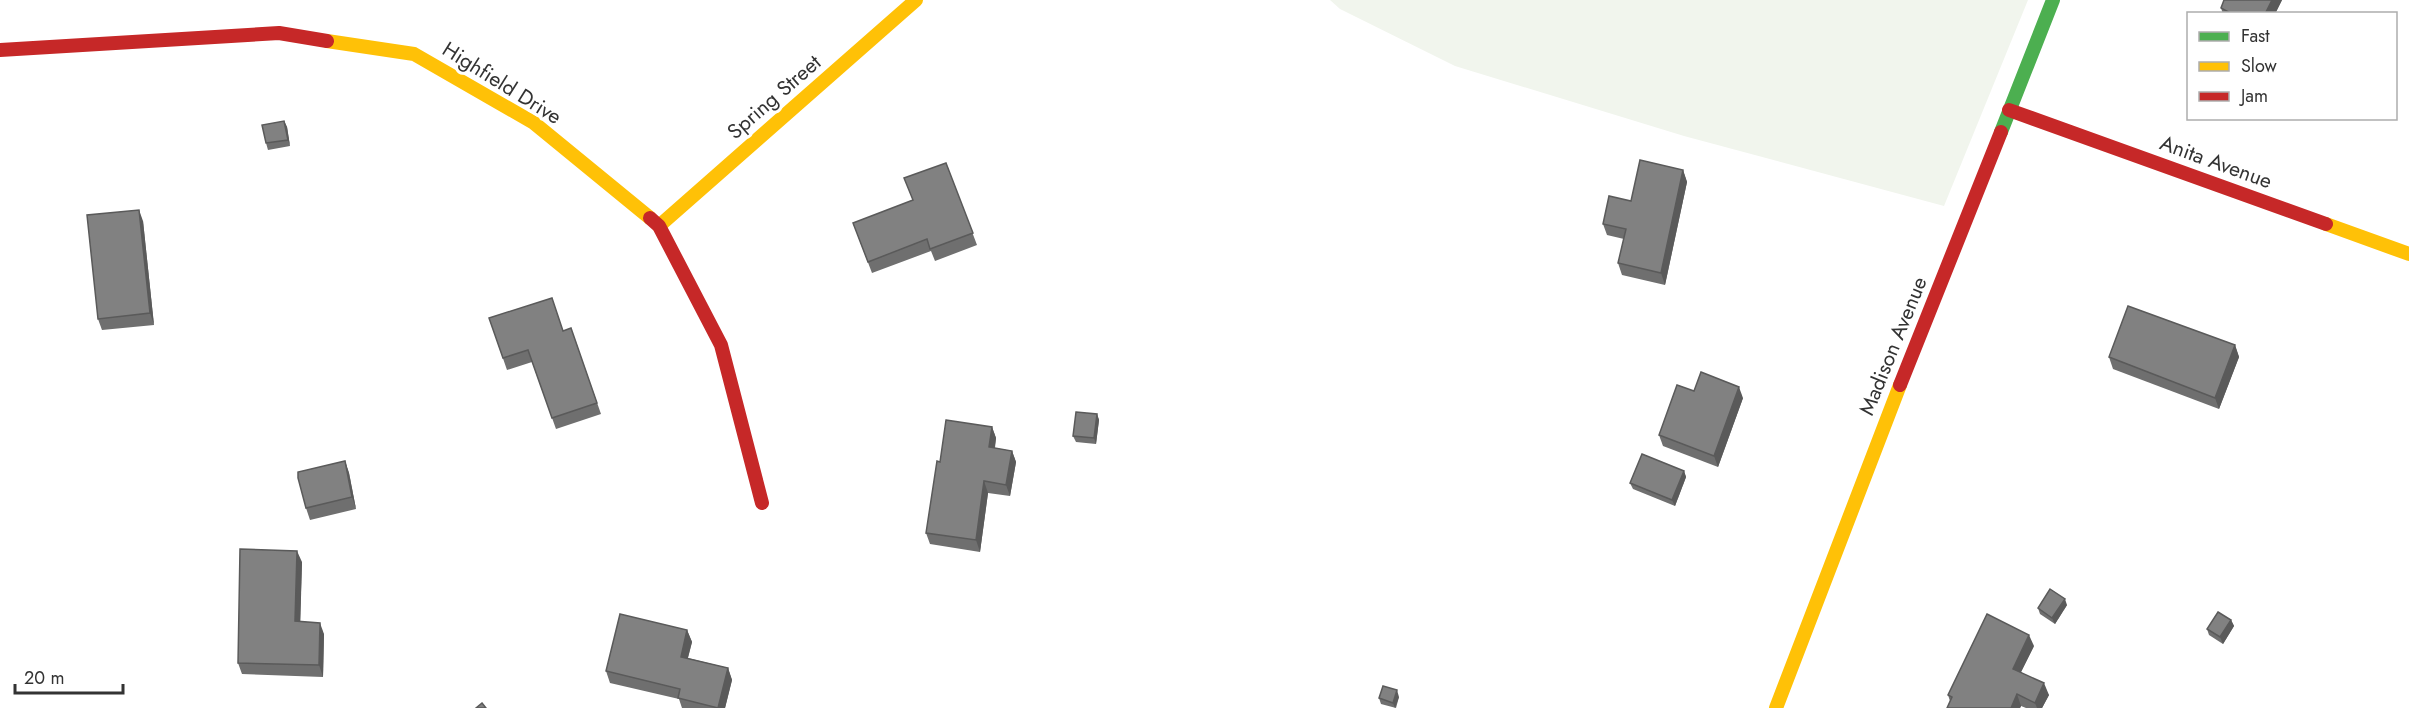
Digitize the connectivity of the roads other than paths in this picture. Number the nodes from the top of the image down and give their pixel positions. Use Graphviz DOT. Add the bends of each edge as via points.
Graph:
graph roads {
  1 [pos="916,0"];
  2 [pos="2053,0"];
  3 [pos="0,50"];
  4 [pos="2009,110"];
  5 [pos="659,226"];
  6 [pos="2409,254"];
  7 [pos="762,503"];
  8 [pos="1776,708"];
  1 -- 5 [label="street, Spring Street"];
  2 -- 4 [label="street, Madison Avenue"];
  3 -- 5 [label="street, Highfield Drive" via="279,33 414,54 534,123"];
  4 -- 6 [label="street, Anita Avenue"];
  4 -- 8 [label="street, Madison Avenue"];
  5 -- 7 [label="street, Highfield Drive" via="721,345"];
}
